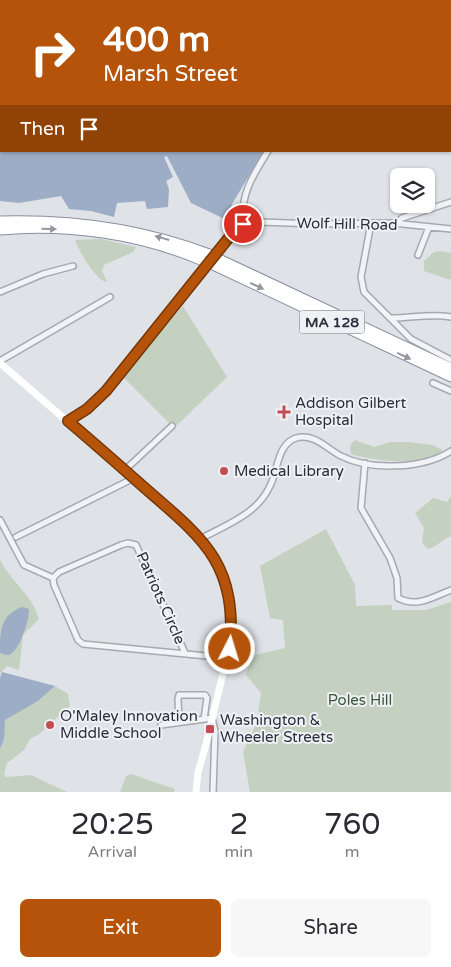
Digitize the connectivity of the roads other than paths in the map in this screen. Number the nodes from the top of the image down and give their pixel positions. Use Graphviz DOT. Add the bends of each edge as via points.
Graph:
graph roads {
  1 [pos="267,152"];
  2 [pos="451,202"];
  3 [pos="0,221"];
  4 [pos="371,222"];
  5 [pos="243,224"];
  6 [pos="396,224"];
  7 [pos="429,227"];
  8 [pos="451,229"];
  9 [pos="0,230"];
  10 [pos="418,256"];
  11 [pos="206,258"];
  12 [pos="216,262"];
  13 [pos="73,266"];
  14 [pos="0,292"];
  15 [pos="110,298"];
  16 [pos="451,317"];
  17 [pos="391,318"];
  18 [pos="451,360"];
  19 [pos="0,362"];
  20 [pos="451,368"];
  21 [pos="451,377"];
  22 [pos="433,383"];
  23 [pos="451,390"];
  24 [pos="68,421"];
  25 [pos="172,426"];
  26 [pos="451,451"];
  27 [pos="365,463"];
  28 [pos="125,470"];
  29 [pos="134,478"];
  30 [pos="0,520"];
  31 [pos="16,537"];
  32 [pos="202,538"];
  33 [pos="53,578"];
  34 [pos="451,590"];
  35 [pos="185,653"];
  36 [pos="227,658"];
  37 [pos="212,718"];
  38 [pos="204,719"];
  39 [pos="179,722"];
  40 [pos="161,725"];
  41 [pos="196,792"];
  42 [pos="214,792"];
  1 -- 5 [label="street" via="244,197"];
  2 -- 6 [label="street" via="402,218"];
  11 -- 3 [label="highway, MA 128, one-way" via="156,236 110,226 62,221"];
  4 -- 5 [label="street, Wolf Hill Road"];
  4 -- 6 [label="street, Wolf Hill Road"];
  4 -- 17 [label="street" via="361,286"];
  5 -- 24 [label="street" via="106,391"];
  6 -- 7 [label="street, Wolf Hill Road"];
  7 -- 8 [label="street, Wolf Hill Road"];
  7 -- 10 [label="street"];
  9 -- 11 [label="highway, MA 128, one-way" via="46,228 98,233"];
  11 -- 12 [label="highway, MA 128, bridge"];
  12 -- 20 [label="highway, MA 128"];
  12 -- 21 [label="highway, MA 128, one-way"];
  13 -- 14 [label="street" via="43,274"];
  15 -- 19 [label="street"];
  16 -- 17 [label="street" via="429,314 416,318"];
  17 -- 18 [label="street" via="415,342"];
  19 -- 24 [label="main road"];
  22 -- 23 [label="street"];
  24 -- 28 [label="main road"];
  25 -- 28 [label="street"];
  26 -- 27 [label="street" via="438,459 418,464"];
  27 -- 32 [label="street" via="340,455 308,437 290,440 282,450 270,487 258,505 245,516"];
  27 -- 34 [label="street" via="361,508 390,558 397,578 398,598 414,603"];
  28 -- 29 [label="main road"];
  29 -- 31 [label="street"];
  29 -- 32 [label="main road"];
  30 -- 33 [label="street" via="24,565"];
  32 -- 36 [label="main road" via="220,568 230,598 232,620"];
  33 -- 35 [label="street" via="78,640 83,644"];
  33 -- 35 [label="street, Patriots Circle" via="125,544 136,545"];
  35 -- 36 [label="street"];
  36 -- 37 [label="main road"];
  37 -- 38 [label="street"];
  37 -- 41 [label="main road"];
  37 -- 42 [label="street" via="215,731"];
  38 -- 39 [label="street"];
  38 -- 39 [label="street" via="205,695 187,694 178,698"];
  39 -- 40 [label="street"];
}
